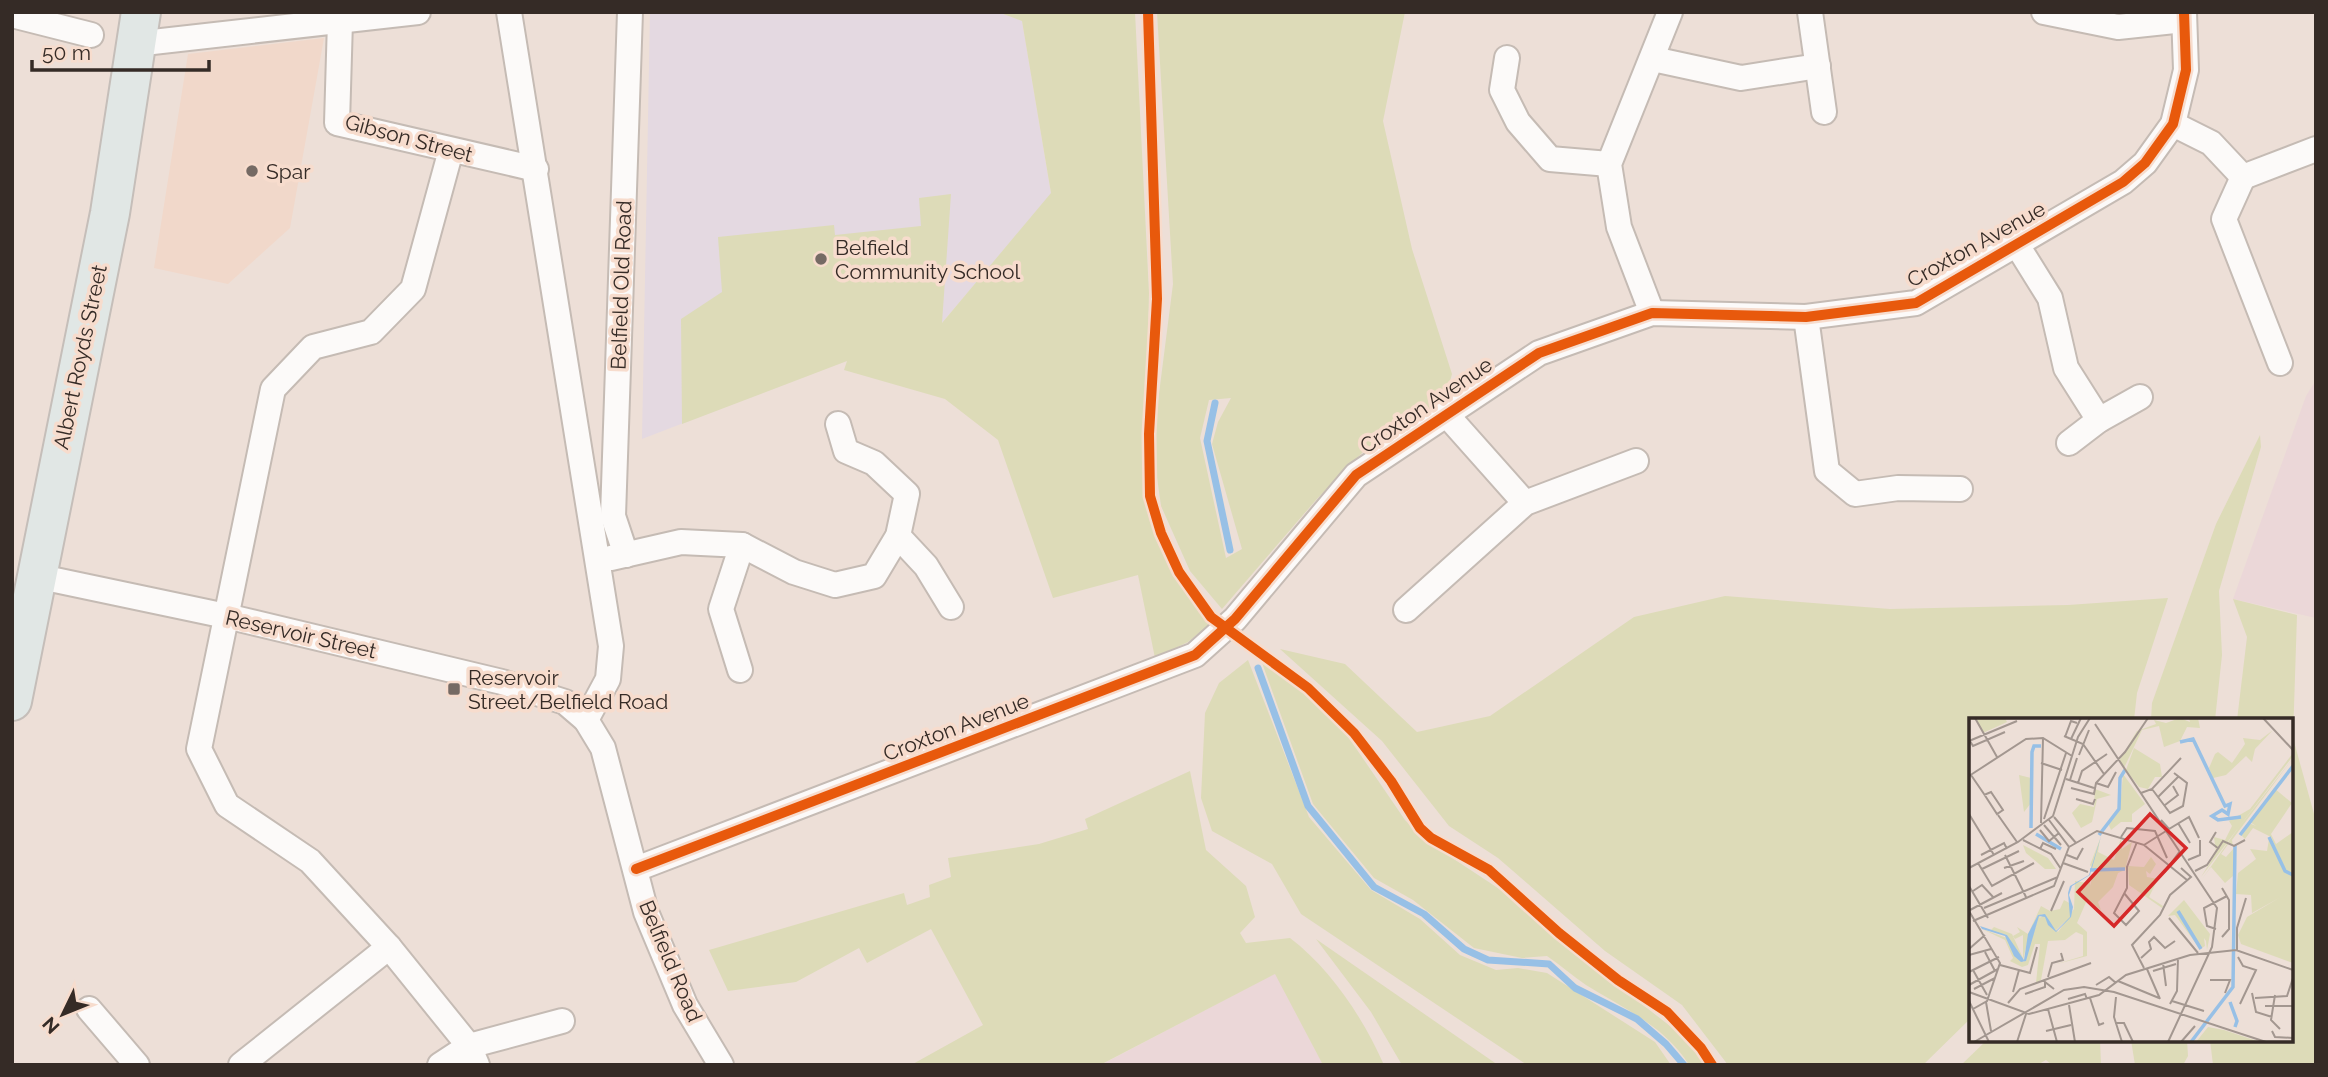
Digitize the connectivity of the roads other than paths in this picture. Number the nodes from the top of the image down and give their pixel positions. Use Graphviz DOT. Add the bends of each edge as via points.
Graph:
graph roads {
  1 [pos="418,12"];
  2 [pos="509,12"];
  3 [pos="630,12"];
  4 [pos="1670,12"];
  5 [pos="1810,12"];
  6 [pos="2044,12"];
  7 [pos="12,15"];
  8 [pos="2184,16"];
  9 [pos="340,21"];
  10 [pos="138,28"];
  11 [pos="91,35"];
  12 [pos="1507,58"];
  13 [pos="1653,59"];
  14 [pos="1818,66"];
  15 [pos="1824,112"];
  16 [pos="2173,124"];
  17 [pos="2316,149"];
  18 [pos="451,150"];
  19 [pos="1609,164"];
  20 [pos="536,169"];
  21 [pos="2243,177"];
  22 [pos="2017,245"];
  23 [pos="1652,313"];
  24 [pos="1806,317"];
  25 [pos="2280,363"];
  26 [pos="2140,397"];
  27 [pos="1445,413"];
  28 [pos="2099,420"];
  29 [pos="838,424"];
  30 [pos="2069,443"];
  31 [pos="1636,461"];
  32 [pos="1959,489"];
  33 [pos="1525,503"];
  34 [pos="898,536"];
  35 [pos="742,545"];
  36 [pos="626,555"];
  37 [pos="597,561"];
  38 [pos="36,576"];
  39 [pos="951,607"];
  40 [pos="1406,610"];
  41 [pos="226,617"];
  42 [pos="740,670"];
  43 [pos="12,701"];
  44 [pos="565,702"];
  45 [pos="586,719"];
  46 [pos="636,869"];
  47 [pos="389,947"];
  48 [pos="89,1009"];
  49 [pos="562,1021"];
  50 [pos="473,1055"];
  51 [pos="137,1065"];
  52 [pos="241,1065"];
  53 [pos="440,1065"];
  54 [pos="721,1065"];
  1 -- 9 [label="street"];
  2 -- 20 [label="street"];
  3 -- 36 [label="street, Belfield Old Road" via="613,516"];
  4 -- 13 [label="street"];
  5 -- 14 [label="street"];
  6 -- 8 [label="street" via="2118,27"];
  7 -- 11 [label="street"];
  8 -- 16 [label="street, Croxton Avenue" via="2186,69"];
  9 -- 10 [label="street"];
  9 -- 18 [label="street, Gibson Street" via="337,124"];
  10 -- 38 [label="main road, Albert Royds Street" via="110,213"];
  12 -- 19 [label="street" via="1502,90 1518,122 1550,159"];
  13 -- 14 [label="street" via="1741,78"];
  13 -- 19 [label="street"];
  14 -- 15 [label="street"];
  16 -- 21 [label="street" via="2211,142"];
  16 -- 22 [label="street, Croxton Avenue" via="2146,163 2123,181"];
  17 -- 21 [label="street"];
  18 -- 20 [label="street, Gibson Street"];
  18 -- 41 [label="street" via="413,289 370,332 313,347 273,389"];
  19 -- 23 [label="street" via="1619,227"];
  20 -- 37 [label="street"];
  21 -- 25 [label="street" via="2224,219"];
  22 -- 24 [label="street, Croxton Avenue" via="1916,303"];
  22 -- 28 [label="street" via="2050,298 2066,368"];
  23 -- 24 [label="street, Croxton Avenue"];
  23 -- 27 [label="street, Croxton Avenue" via="1539,353"];
  24 -- 32 [label="street" via="1827,471 1855,494 1898,488"];
  26 -- 28 [label="street"];
  27 -- 33 [label="street"];
  27 -- 46 [label="street, Croxton Avenue" via="1356,475 1235,619 1195,654"];
  28 -- 30 [label="street"];
  29 -- 34 [label="street" via="846,451 874,463 907,494"];
  31 -- 33 [label="street"];
  33 -- 40 [label="street"];
  34 -- 35 [label="street" via="874,576 835,585 794,572"];
  34 -- 39 [label="street" via="926,566"];
  35 -- 36 [label="street" via="681,542"];
  35 -- 42 [label="street" via="720,609"];
  36 -- 37 [label="street"];
  37 -- 45 [label="street" via="611,646 608,679"];
  38 -- 41 [label="street, Reservoir Street"];
  38 -- 43 [label="main road, Albert Royds Street"];
  41 -- 44 [label="street, Reservoir Street" via="502,682"];
  41 -- 47 [label="street" via="199,749 227,805 310,861"];
  44 -- 45 [label="street, Belfield Road"];
  45 -- 46 [label="street, Belfield Road" via="603,748"];
  46 -- 54 [label="street, Belfield Road" via="646,912 685,1005"];
  47 -- 50 [label="street"];
  47 -- 52 [label="street"];
  48 -- 51 [label="street"];
  49 -- 50 [label="street"];
  50 -- 53 [label="street"];
}
